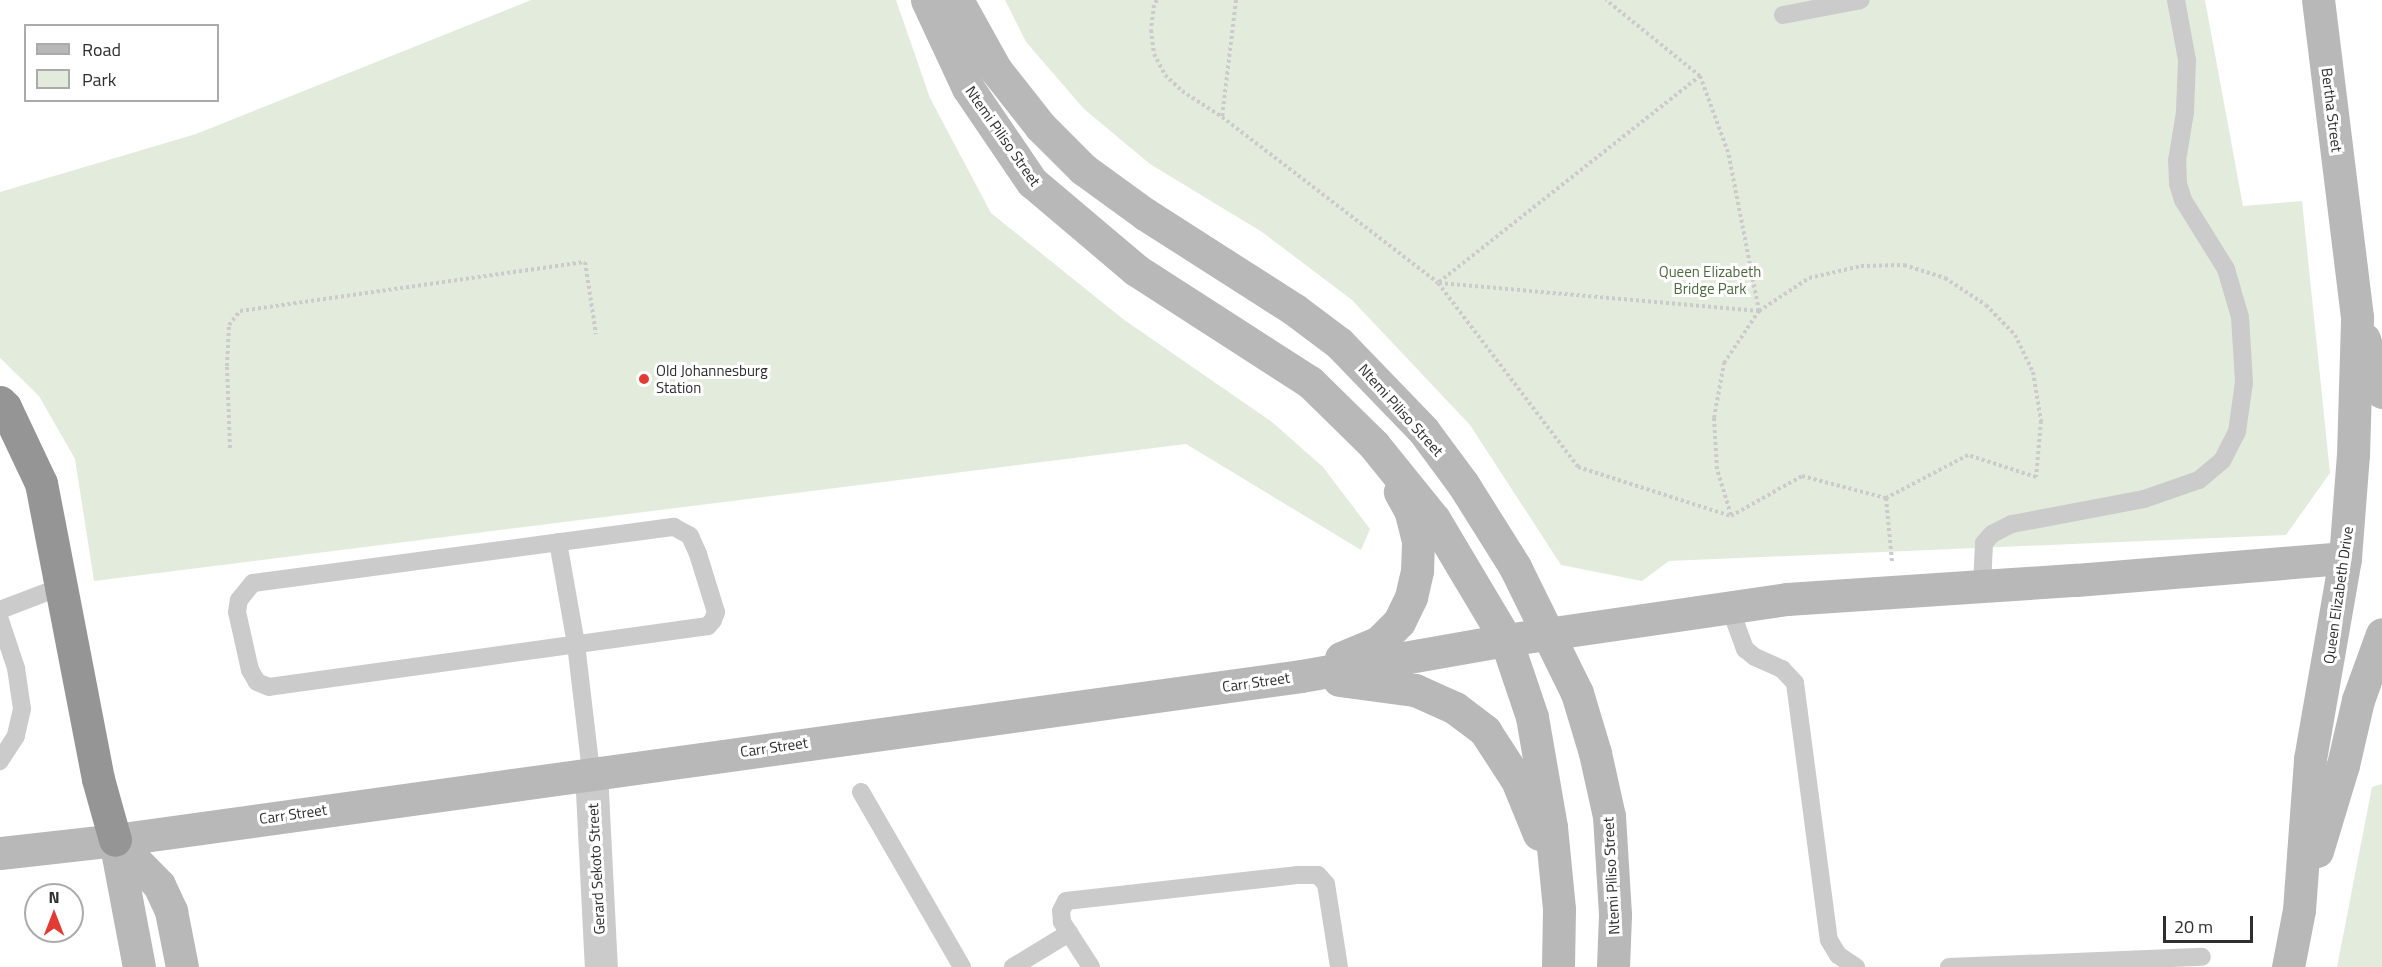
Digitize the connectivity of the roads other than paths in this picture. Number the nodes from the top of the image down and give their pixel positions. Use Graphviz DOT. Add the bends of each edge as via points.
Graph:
graph roads {
  1 [pos="927,0"];
  2 [pos="957,0"];
  3 [pos="1861,0"];
  4 [pos="2176,0"];
  5 [pos="2318,0"];
  6 [pos="1783,15"];
  7 [pos="2346,221"];
  8 [pos="2357,317"];
  9 [pos="2382,392"];
  10 [pos="0,402"];
  11 [pos="1374,445"];
  12 [pos="558,542"];
  13 [pos="2345,558"];
  14 [pos="1982,586"];
  15 [pos="60,588"];
  16 [pos="1730,608"];
  17 [pos="0,610"];
  18 [pos="0,620"];
  19 [pos="2382,634"];
  20 [pos="1548,635"];
  21 [pos="1506,640"];
  22 [pos="576,644"];
  23 [pos="1301,676"];
  24 [pos="0,760"];
  25 [pos="591,772"];
  26 [pos="861,792"];
  27 [pos="115,840"];
  28 [pos="0,853"];
  29 [pos="1555,873"];
  30 [pos="2300,910"];
  31 [pos="1069,933"];
  32 [pos="2202,957"];
  33 [pos="139,967"];
  34 [pos="182,967"];
  35 [pos="601,967"];
  36 [pos="962,967"];
  37 [pos="1013,967"];
  38 [pos="1091,967"];
  39 [pos="1339,967"];
  40 [pos="1558,967"];
  41 [pos="1613,967"];
  42 [pos="1856,967"];
  43 [pos="1950,967"];
  44 [pos="2288,967"];
  1 -- 11 [label="street, Ntemi Piliso Street" via="968,88 1032,182 1136,270 1310,382"];
  2 -- 20 [label="street, Ntemi Piliso Street" via="996,70 1040,126 1083,169 1339,343 1423,430 1463,484 1515,567"];
  3 -- 6 [label="lane"];
  4 -- 14 [label="lane" via="2187,60 2178,184 2183,201 2226,269 2240,317 2244,382 2237,432 2222,461 2199,480 2144,499 2012,524 1992,534 1984,543"];
  5 -- 7 [label="street, Bertha Street"];
  7 -- 8 [label="street, Queen Elizabeth Drive"];
  8 -- 9 [label="street"];
  8 -- 13 [label="street, Queen Elizabeth Drive"];
  10 -- 15 [label="highway" via="41,483"];
  11 -- 21 [label="street, Ntemi Piliso Street" via="1434,519"];
  11 -- 23 [label="street" via="1410,510 1419,541 1411,597 1399,622 1379,642"];
  12 -- 22 [label="lane"];
  12 -- 22 [label="lane" via="674,527 690,536 716,612 708,626"];
  12 -- 22 [label="lane" via="253,584 239,600 237,612 250,670 257,682 269,687"];
  13 -- 14 [label="street, Carr Street"];
  13 -- 30 [label="street, Queen Elizabeth Drive" via="2310,759"];
  14 -- 16 [label="street, Carr Street" via="1787,599"];
  15 -- 17 [label="lane"];
  15 -- 27 [label="highway" via="98,779"];
  16 -- 20 [label="street, Carr Street"];
  16 -- 42 [label="lane" via="1745,649 1782,669 1795,683 1829,940 1838,955"];
  18 -- 24 [label="lane" via="16,668 22,709 16,736"];
  19 -- 30 [label="street" via="2358,700"];
  20 -- 21 [label="street, Carr Street"];
  20 -- 41 [label="street, Ntemi Piliso Street" via="1577,693 1609,816 1615,915"];
  21 -- 23 [label="street, Carr Street"];
  21 -- 29 [label="street, Ntemi Piliso Street" via="1532,717"];
  22 -- 25 [label="lane"];
  23 -- 25 [label="street, Carr Street"];
  23 -- 29 [label="street" via="1415,690 1463,714 1485,731 1517,780"];
  25 -- 27 [label="street, Carr Street"];
  25 -- 35 [label="street, Gerard Sekoto Street"];
  26 -- 36 [label="lane"];
  27 -- 28 [label="street, Carr Street"];
  27 -- 33 [label="street"];
  27 -- 34 [label="street" via="159,885 171,911"];
  29 -- 40 [label="street, Ntemi Piliso Street" via="1560,909"];
  30 -- 44 [label="street, Queen Elizabeth Drive"];
  31 -- 37 [label="lane"];
  31 -- 38 [label="lane"];
  31 -- 39 [label="lane" via="1062,922 1061,911 1066,901 1318,876 1330,892"];
  32 -- 43 [label="lane"];
}
